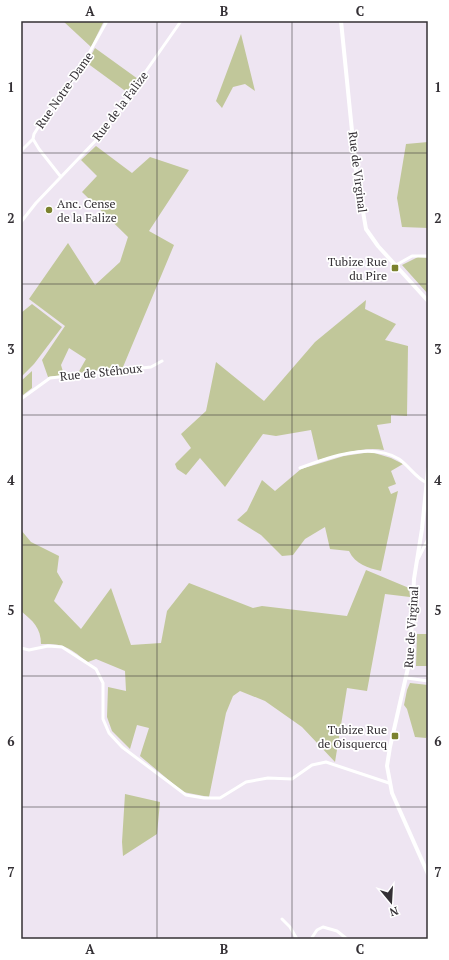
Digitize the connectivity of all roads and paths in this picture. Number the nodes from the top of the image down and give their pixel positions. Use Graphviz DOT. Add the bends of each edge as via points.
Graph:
graph roads {
  1 [pos="107,21"];
  2 [pos="181,21"];
  3 [pos="341,21"];
  4 [pos="33,139"];
  5 [pos="21,151"];
  6 [pos="61,176"];
  7 [pos="21,222"];
  8 [pos="428,256"];
  9 [pos="396,265"];
  10 [pos="428,301"];
  11 [pos="162,361"];
  12 [pos="21,399"];
  13 [pos="300,468"];
  14 [pos="428,470"];
  15 [pos="427,484"];
  16 [pos="426,494"];
  17 [pos="428,512"];
  18 [pos="428,539"];
  19 [pos="416,562"];
  20 [pos="21,648"];
  21 [pos="407,678"];
  22 [pos="428,681"];
  23 [pos="389,783"];
  24 [pos="428,874"];
  25 [pos="282,920"];
  26 [pos="297,939"];
  27 [pos="312,939"];
  28 [pos="347,939"];
  1 -- 4 [label="street, Rue Notre-Dame" via="78,73 49,110"];
  2 -- 6 [label="street, Rue de la Falize" via="102,134"];
  3 -- 9 [label="street, Rue de Virginal" via="356,170 366,229"];
  4 -- 5 [label="street"];
  4 -- 6 [label="street, Rue Notre-Dame"];
  6 -- 7 [label="street, Rue de la Falize"];
  8 -- 9 [label="street" via="412,256"];
  9 -- 10 [label="street, Rue de Virginal"];
  11 -- 12 [label="street, Rue de Stéhoux" via="151,367 50,378"];
  13 -- 15 [label="street" via="345,454 371,450 399,460"];
  14 -- 15 [label="street, Rue de Virginal"];
  15 -- 16 [label="street, Rue de Virginal"];
  16 -- 17 [label="street"];
  16 -- 19 [label="street, Rue de Virginal"];
  18 -- 19 [label="street"];
  19 -- 21 [label="street, Rue de Virginal" via="412,648"];
  20 -- 23 [label="street" via="29,650 48,646 62,647 96,669 103,683 103,718 109,733 122,747 186,795 220,798 246,782 268,778 292,779 312,765 326,762"];
  21 -- 22 [label="street"];
  21 -- 23 [label="street, Rue de Virginal" via="388,756"];
  23 -- 24 [label="street, Rue de Virginal"];
  25 -- 26 [label="street"];
  27 -- 28 [label="street" via="317,930 323,927 337,931"];
}
